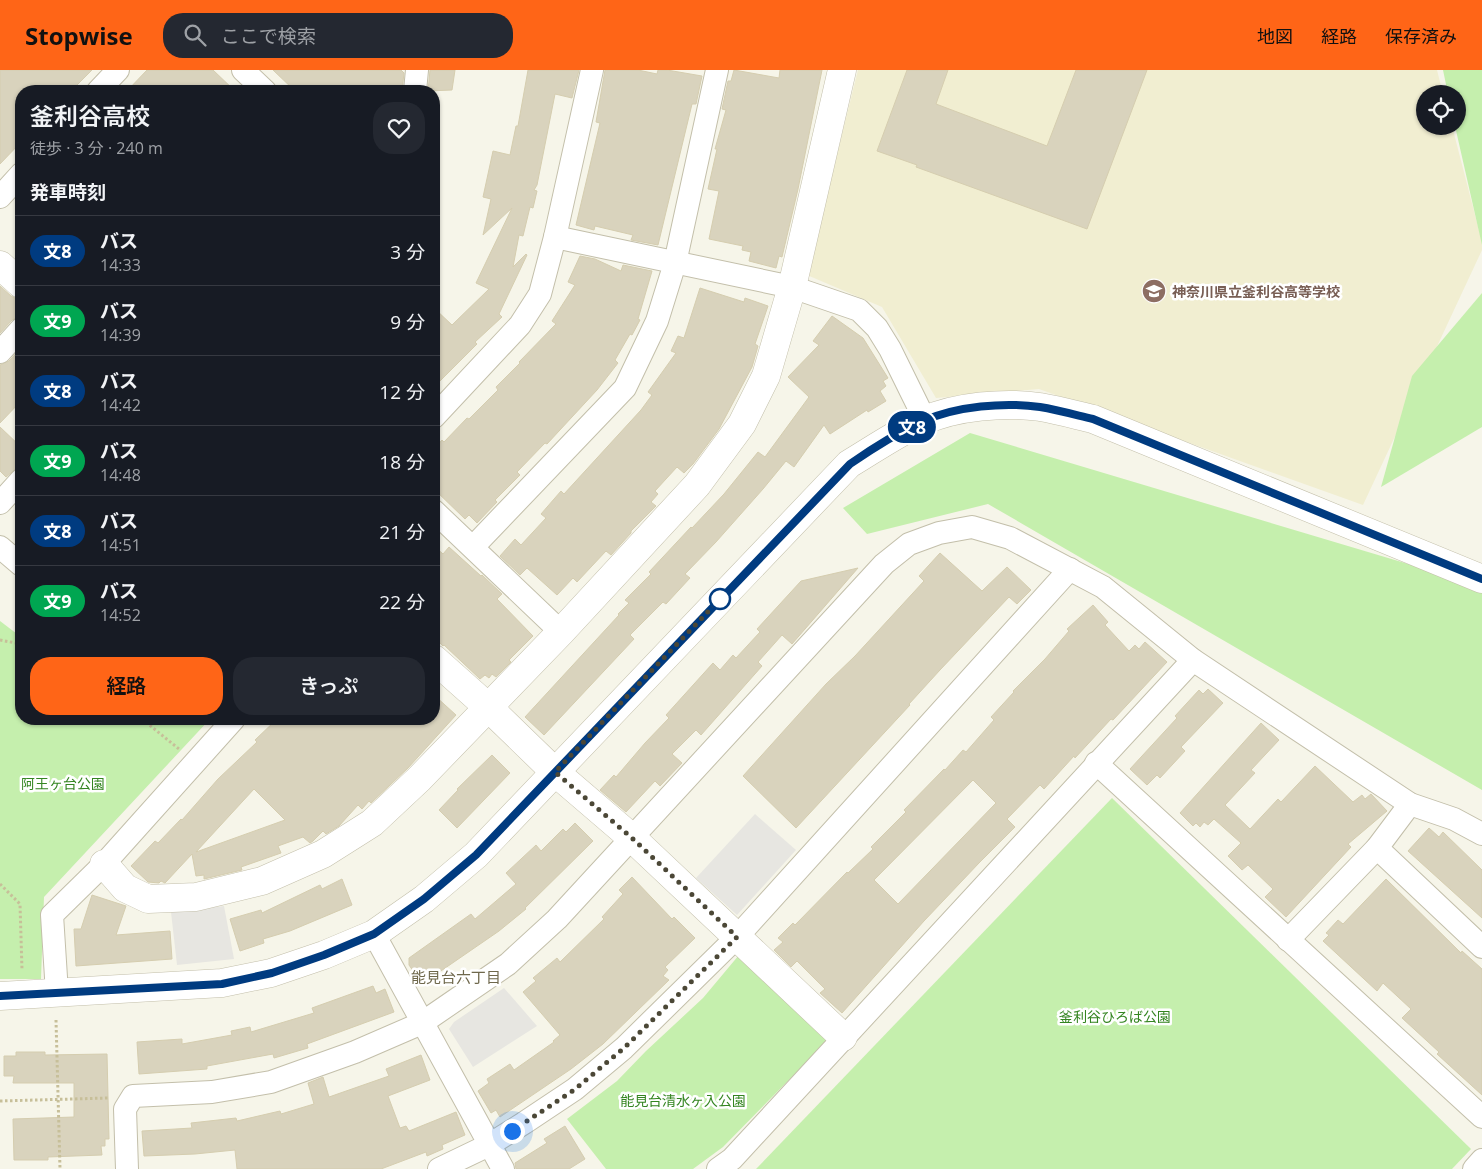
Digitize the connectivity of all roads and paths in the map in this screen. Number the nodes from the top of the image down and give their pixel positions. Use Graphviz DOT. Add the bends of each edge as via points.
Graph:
graph roads {
  1 [pos="118,70"];
  2 [pos="417,70"];
  3 [pos="592,70"];
  4 [pos="718,70"];
  5 [pos="842,70"];
  6 [pos="104,85"];
  7 [pos="416,85"];
  8 [pos="15,181"];
  9 [pos="0,197"];
  10 [pos="555,236"];
  11 [pos="676,262"];
  12 [pos="0,265"];
  13 [pos="15,279"];
  14 [pos="792,287"];
  15 [pos="15,336"];
  16 [pos="0,352"];
  17 [pos="440,411"];
  18 [pos="925,420"];
  19 [pos="15,487"];
  20 [pos="0,503"];
  21 [pos="440,517"];
  22 [pos="0,547"];
  23 [pos="473,547"];
  24 [pos="15,561"];
  25 [pos="1070,569"];
  26 [pos="1482,579"];
  27 [pos="561,632"];
  28 [pos="0,640"];
  29 [pos="15,642"];
  30 [pos="1193,660"];
  31 [pos="440,664"];
  32 [pos="489,708"];
  33 [pos="149,725"];
  34 [pos="229,725"];
  35 [pos="195,762"];
  36 [pos="1096,763"];
  37 [pos="555,772"];
  38 [pos="1410,804"];
  39 [pos="1482,834"];
  40 [pos="632,838"];
  41 [pos="1377,848"];
  42 [pos="104,864"];
  43 [pos="0,884"];
  44 [pos="374,934"];
  45 [pos="737,937"];
  46 [pos="1288,940"];
  47 [pos="1482,947"];
  48 [pos="0,996"];
  49 [pos="48,1002"];
  50 [pos="422,1023"];
  51 [pos="843,1037"];
  52 [pos="133,1096"];
  53 [pos="58,1100"];
  54 [pos="0,1101"];
  55 [pos="1482,1117"];
  56 [pos="489,1145"];
  57 [pos="1482,1160"];
  58 [pos="60,1169"];
  59 [pos="126,1169"];
  60 [pos="439,1169"];
  61 [pos="503,1169"];
  62 [pos="718,1169"];
  63 [pos="1474,1169"];
  1 -- 6 [label="street"];
  2 -- 7 [label="street"];
  3 -- 10 [label="street"];
  4 -- 11 [label="street"];
  5 -- 14 [label="street"];
  8 -- 9 [label="street"];
  10 -- 11 [label="street"];
  10 -- 17 [label="street" via="540,294 520,325"];
  11 -- 14 [label="street"];
  11 -- 23 [label="street" via="657,321 625,388"];
  12 -- 13 [label="street"];
  14 -- 18 [label="street" via="859,310 890,349"];
  14 -- 27 [label="street" via="766,376 742,424 697,485"];
  15 -- 16 [label="street"];
  18 -- 26 [label="street" via="969,408 1005,405 1040,407 1093,419"];
  18 -- 37 [label="street" via="850,464"];
  19 -- 20 [label="street"];
  21 -- 23 [label="street"];
  22 -- 24 [label="street"];
  23 -- 27 [label="street"];
  25 -- 30 [label="street" via="1104,587"];
  25 -- 40 [label="street" via="1010,538 972,527 939,533 909,544 884,564"];
  25 -- 45 [label="street"];
  27 -- 32 [label="street"];
  28 -- 29 [label="path"];
  30 -- 36 [label="street"];
  30 -- 38 [label="street"];
  31 -- 32 [label="street"];
  32 -- 37 [label="street"];
  32 -- 42 [label="street" via="372,823 323,854 262,881 196,897 148,899 125,888"];
  33 -- 35 [label="path"];
  34 -- 35 [label="street"];
  35 -- 42 [label="street"];
  36 -- 46 [label="street"];
  36 -- 51 [label="street"];
  37 -- 40 [label="street"];
  37 -- 44 [label="street" via="476,855 424,899"];
  38 -- 39 [label="street"];
  38 -- 41 [label="street"];
  40 -- 45 [label="street"];
  40 -- 50 [label="street" via="557,919 508,964"];
  41 -- 46 [label="street"];
  41 -- 47 [label="street"];
  42 -- 49 [label="street" via="52,915"];
  43 -- 49 [label="path" via="20,904 22,970"];
  44 -- 49 [label="street" via="272,973 222,984"];
  44 -- 50 [label="street"];
  45 -- 51 [label="street"];
  45 -- 56 [label="street" via="624,1048 574,1090"];
  46 -- 55 [label="street"];
  48 -- 49 [label="street"];
  49 -- 53 [label="path"];
  50 -- 52 [label="street" via="355,1052 271,1082 212,1092"];
  50 -- 56 [label="street"];
  51 -- 62 [label="street" via="732,1159"];
  52 -- 53 [label="path"];
  52 -- 59 [label="street" via="125,1109"];
  53 -- 54 [label="path"];
  53 -- 58 [label="path"];
  56 -- 60 [label="street"];
  56 -- 61 [label="street"];
  57 -- 63 [label="street"];
}
